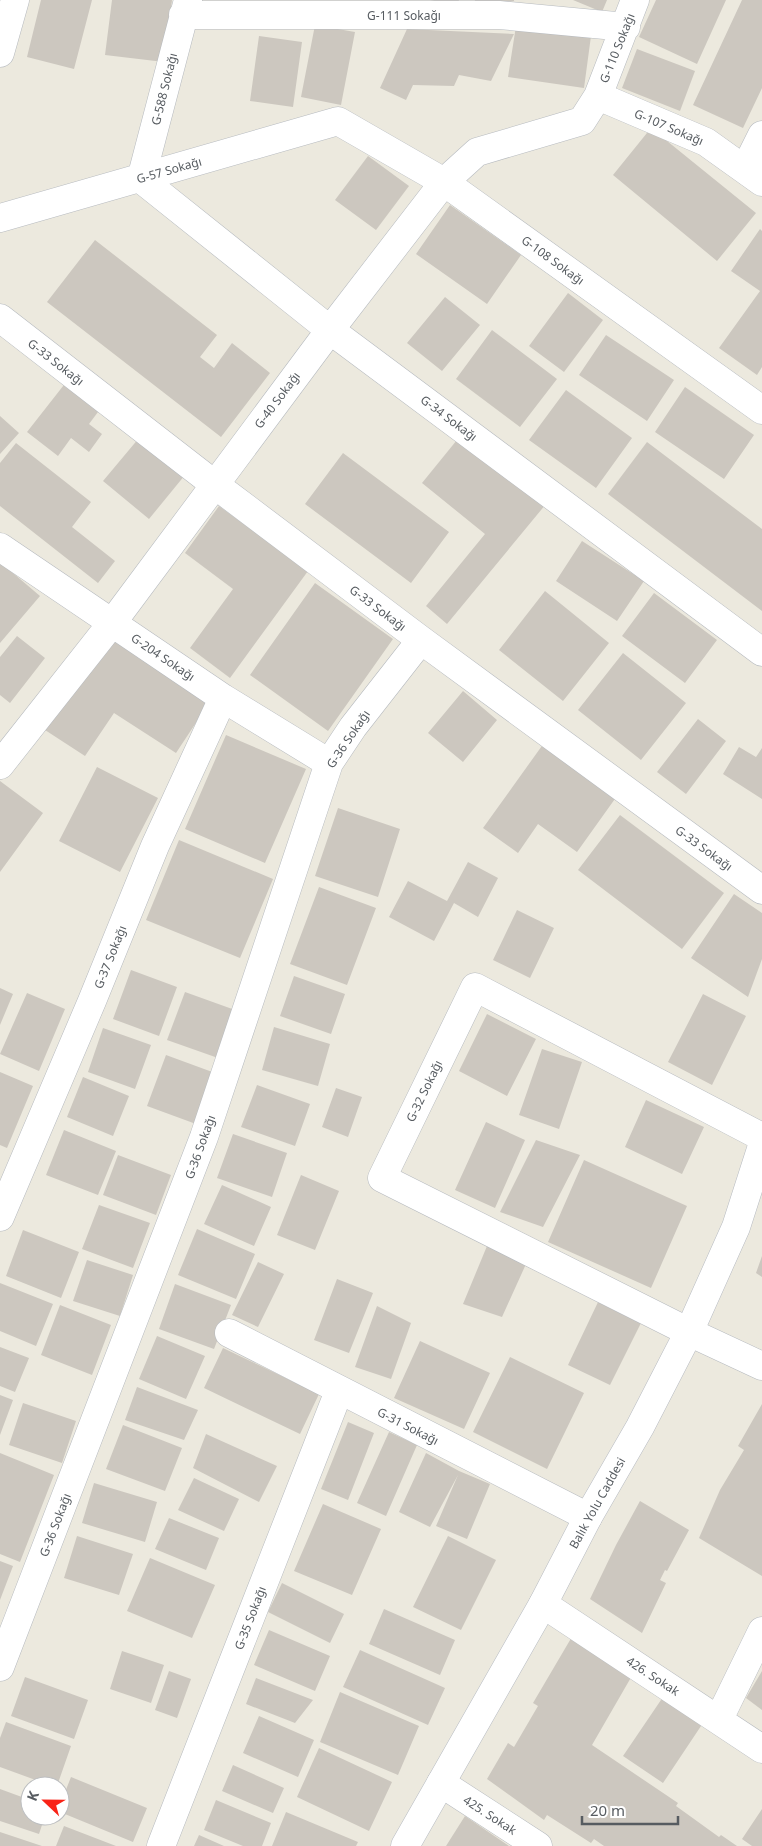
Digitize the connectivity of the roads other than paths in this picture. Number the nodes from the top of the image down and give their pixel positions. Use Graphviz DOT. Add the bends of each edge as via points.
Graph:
graph roads {
  1 [pos="16,0"];
  2 [pos="635,0"];
  3 [pos="185,8"];
  4 [pos="626,27"];
  5 [pos="0,53"];
  6 [pos="598,96"];
  7 [pos="338,121"];
  8 [pos="762,135"];
  9 [pos="754,175"];
  10 [pos="141,179"];
  11 [pos="444,182"];
  12 [pos="0,218"];
  13 [pos="0,318"];
  14 [pos="330,330"];
  15 [pos="762,410"];
  16 [pos="214,484"];
  17 [pos="0,547"];
  18 [pos="112,623"];
  19 [pos="421,640"];
  20 [pos="762,652"];
  21 [pos="222,698"];
  22 [pos="329,763"];
  23 [pos="0,765"];
  24 [pos="762,890"];
  25 [pos="762,1137"];
  26 [pos="762,1146"];
  27 [pos="9,1171"];
  28 [pos="0,1216"];
  29 [pos="689,1332"];
  30 [pos="229,1333"];
  31 [pos="762,1366"];
  32 [pos="339,1390"];
  33 [pos="588,1518"];
  34 [pos="543,1604"];
  35 [pos="762,1630"];
  36 [pos="0,1667"];
  37 [pos="719,1719"];
  38 [pos="762,1749"];
  39 [pos="442,1783"];
  40 [pos="161,1846"];
  41 [pos="405,1846"];
  42 [pos="538,1846"];
  1 -- 5 [label="street"];
  2 -- 4 [label="street, G-110 Sokağı"];
  3 -- 4 [label="street, G-111 Sokağı" via="499,15"];
  3 -- 10 [label="street, G-588 Sokağı"];
  4 -- 6 [label="street, G-110 Sokağı"];
  6 -- 9 [label="street, G-107 Sokağı" via="706,142"];
  6 -- 11 [label="street, G-40 Sokağı" via="582,121 477,152"];
  7 -- 10 [label="street, G-57 Sokağı"];
  7 -- 11 [label="street, G-108 Sokağı"];
  8 -- 9 [label="street"];
  10 -- 12 [label="street, G-57 Sokağı"];
  10 -- 14 [label="street, G-34 Sokağı"];
  11 -- 14 [label="street, G-40 Sokağı"];
  11 -- 15 [label="street, G-108 Sokağı"];
  13 -- 16 [label="street, G-33 Sokağı"];
  14 -- 16 [label="street, G-40 Sokağı"];
  14 -- 20 [label="street, G-34 Sokağı"];
  16 -- 18 [label="street, G-40 Sokağı"];
  16 -- 19 [label="street, G-33 Sokağı"];
  17 -- 18 [label="street, G-204 Sokağı"];
  18 -- 21 [label="street, G-204 Sokağı"];
  18 -- 23 [label="street, G-40 Sokağı"];
  19 -- 22 [label="street, G-36 Sokağı"];
  19 -- 24 [label="street, G-33 Sokağı"];
  21 -- 22 [label="street, G-204 Sokağı"];
  21 -- 27 [label="street, G-37 Sokağı"];
  22 -- 36 [label="street, G-36 Sokağı" via="204,1137"];
  25 -- 29 [label="street, G-32 Sokağı" via="475,987 382,1178"];
  26 -- 29 [label="street, Balık Yolu Caddesi" via="736,1227"];
  27 -- 28 [label="street, G-37 Sokağı"];
  29 -- 31 [label="street"];
  29 -- 33 [label="street, Balık Yolu Caddesi"];
  30 -- 32 [label="street, G-31 Sokağı"];
  32 -- 33 [label="street, G-31 Sokağı"];
  32 -- 40 [label="street, G-35 Sokağı"];
  33 -- 34 [label="street, Balık Yolu Caddesi"];
  34 -- 37 [label="street, 426. Sokak"];
  34 -- 39 [label="street, Balık Yolu Caddesi"];
  35 -- 37 [label="street"];
  37 -- 38 [label="street, 426. Sokak"];
  39 -- 41 [label="street, Balık Yolu Caddesi"];
  39 -- 42 [label="street, 425. Sokak"];
}
